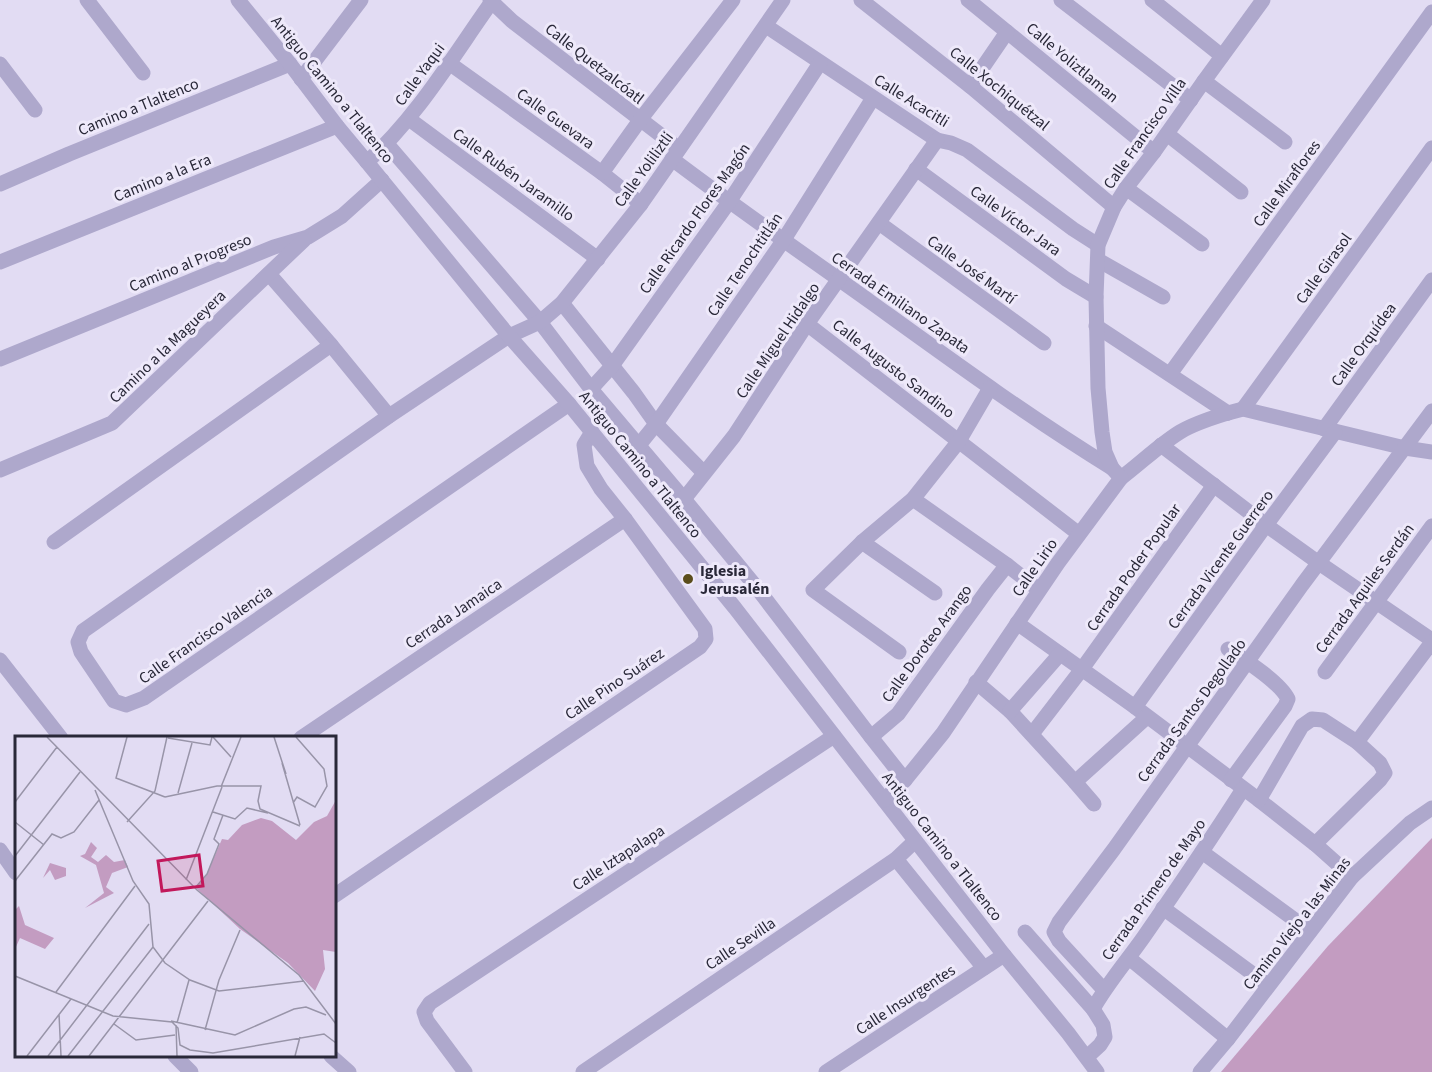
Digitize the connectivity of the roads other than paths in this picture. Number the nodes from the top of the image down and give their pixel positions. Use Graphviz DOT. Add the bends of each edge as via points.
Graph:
graph roads {
  1 [pos="87,0"];
  2 [pos="237,0"];
  3 [pos="361,0"];
  4 [pos="733,0"];
  5 [pos="783,0"];
  6 [pos="861,0"];
  7 [pos="968,0"];
  8 [pos="1060,0"];
  9 [pos="1152,0"];
  10 [pos="1263,0"];
  11 [pos="491,1"];
  12 [pos="1168,5"];
  13 [pos="1432,12"];
  14 [pos="766,26"];
  15 [pos="1007,32"];
  16 [pos="1222,56"];
  17 [pos="450,63"];
  18 [pos="820,63"];
  19 [pos="0,64"];
  20 [pos="290,64"];
  21 [pos="143,73"];
  22 [pos="301,79"];
  23 [pos="1204,81"];
  24 [pos="970,86"];
  25 [pos="873,98"];
  26 [pos="1191,100"];
  27 [pos="35,110"];
  28 [pos="409,119"];
  29 [pos="640,120"];
  30 [pos="337,126"];
  31 [pos="1167,134"];
  32 [pos="938,140"];
  33 [pos="1284,142"];
  34 [pos="387,144"];
  35 [pos="1432,148"];
  36 [pos="1154,152"];
  37 [pos="676,154"];
  38 [pos="367,162"];
  39 [pos="916,169"];
  40 [pos="602,173"];
  41 [pos="382,180"];
  42 [pos="0,184"];
  43 [pos="1126,188"];
  44 [pos="1241,192"];
  45 [pos="729,202"];
  46 [pos="640,204"];
  47 [pos="1114,207"];
  48 [pos="879,223"];
  49 [pos="308,237"];
  50 [pos="783,241"];
  51 [pos="1202,244"];
  52 [pos="1098,253"];
  53 [pos="598,258"];
  54 [pos="0,262"];
  55 [pos="269,274"];
  56 [pos="840,280"];
  57 [pos="1432,280"];
  58 [pos="1096,297"];
  59 [pos="1163,297"];
  60 [pos="562,303"];
  61 [pos="540,322"];
  62 [pos="807,324"];
  63 [pos="1096,326"];
  64 [pos="509,336"];
  65 [pos="1044,343"];
  66 [pos="331,345"];
  67 [pos="0,359"];
  68 [pos="612,366"];
  69 [pos="1170,374"];
  70 [pos="990,388"];
  71 [pos="591,389"];
  72 [pos="569,404"];
  73 [pos="1243,409"];
  74 [pos="1432,411"];
  75 [pos="1228,412"];
  76 [pos="389,416"];
  77 [pos="656,424"];
  78 [pos="1329,431"];
  79 [pos="592,432"];
  80 [pos="959,441"];
  81 [pos="1161,445"];
  82 [pos="639,446"];
  83 [pos="1405,448"];
  84 [pos="1432,452"];
  85 [pos="0,470"];
  86 [pos="704,473"];
  87 [pos="1117,473"];
  88 [pos="1214,485"];
  89 [pos="684,499"];
  90 [pos="913,499"];
  91 [pos="625,519"];
  92 [pos="1266,525"];
  93 [pos="1432,526"];
  94 [pos="1079,534"];
  95 [pos="54,542"];
  96 [pos="862,542"];
  97 [pos="1319,564"];
  98 [pos="1007,565"];
  99 [pos="1039,590"];
  100 [pos="935,593"];
  101 [pos="1377,602"];
  102 [pos="1017,623"];
  103 [pos="1432,641"];
  104 [pos="1228,649"];
  105 [pos="900,652"];
  106 [pos="1060,654"];
  107 [pos="0,660"];
  108 [pos="1248,661"];
  109 [pos="1082,669"];
  110 [pos="1325,672"];
  111 [pos="976,682"];
  112 [pos="1010,711"];
  113 [pos="1141,712"];
  114 [pos="1032,734"];
  115 [pos="59,736"];
  116 [pos="304,736"];
  117 [pos="834,736"];
  118 [pos="871,737"];
  119 [pos="1357,742"];
  120 [pos="1186,747"];
  121 [pos="905,780"];
  122 [pos="1075,782"];
  123 [pos="1237,785"];
  124 [pos="884,800"];
  125 [pos="1259,800"];
  126 [pos="1094,804"];
  127 [pos="1432,808"];
  128 [pos="915,841"];
  129 [pos="1315,844"];
  130 [pos="0,850"];
  131 [pos="1202,852"];
  132 [pos="896,859"];
  133 [pos="15,872"];
  134 [pos="1352,877"];
  135 [pos="336,895"];
  136 [pos="1163,908"];
  137 [pos="1310,931"];
  138 [pos="1025,932"];
  139 [pos="1004,955"];
  140 [pos="1129,958"];
  141 [pos="984,968"];
  142 [pos="1268,985"];
  143 [pos="1104,990"];
  144 [pos="1093,1009"];
  145 [pos="1228,1039"];
  146 [pos="176,1057"];
  147 [pos="332,1057"];
  148 [pos="1087,1057"];
  149 [pos="191,1072"];
  150 [pos="349,1072"];
  151 [pos="465,1072"];
  152 [pos="583,1072"];
  153 [pos="826,1072"];
  154 [pos="1097,1072"];
  155 [pos="1200,1072"];
  1 -- 21 [label="street"];
  2 -- 20 [label="street, Antiguo Camino a Tlaltenco"];
  3 -- 22 [label="street"];
  4 -- 29 [label="street"];
  5 -- 14 [label="street, Calle Yoliliztli"];
  6 -- 24 [label="street, Calle Xochiquétzal"];
  7 -- 15 [label="street, Calle Yoliztlaman"];
  8 -- 26 [label="street"];
  9 -- 12 [label="street"];
  10 -- 16 [label="street, Calle Francisco Villa"];
  11 -- 17 [label="street, Calle Yaqui"];
  11 -- 29 [label="street, Calle Quetzalcóatl"];
  12 -- 16 [label="street"];
  13 -- 69 [label="street, Calle Miraflores"];
  14 -- 18 [label="street, Calle Acacitli"];
  14 -- 37 [label="street, Calle Yoliliztli"];
  15 -- 24 [label="street"];
  15 -- 36 [label="street, Calle Yoliztlaman"];
  16 -- 23 [label="street, Calle Francisco Villa"];
  17 -- 28 [label="street, Calle Yaqui"];
  17 -- 40 [label="street, Calle Guevara"];
  18 -- 25 [label="street, Calle Acacitli"];
  18 -- 45 [label="street, Calle Ricardo Flores Magón"];
  19 -- 27 [label="street"];
  20 -- 22 [label="street, Antiguo Camino a Tlaltenco"];
  20 -- 42 [label="street, Camino a Tlaltenco"];
  22 -- 30 [label="street, Antiguo Camino a Tlaltenco"];
  23 -- 26 [label="street, Calle Francisco Villa"];
  23 -- 33 [label="street"];
  24 -- 47 [label="street, Calle Xochiquétzal"];
  25 -- 32 [label="street, Calle Acacitli"];
  25 -- 50 [label="street, Calle Tenochtitlán"];
  26 -- 31 [label="street, Calle Francisco Villa"];
  28 -- 34 [label="street, Calle Yaqui"];
  28 -- 53 [label="street, Calle Rubén Jaramillo"];
  29 -- 37 [label="street, Calle Quetzalcóatl"];
  29 -- 40 [label="street"];
  30 -- 38 [label="street, Antiguo Camino a Tlaltenco"];
  30 -- 54 [label="street, Camino a la Era"];
  31 -- 36 [label="street, Calle Francisco Villa"];
  31 -- 44 [label="street"];
  32 -- 39 [label="street, Calle Miguel Hidalgo"];
  32 -- 52 [label="street, Calle Acacitli" via="967,150 1073,229"];
  34 -- 38 [label="street, Calle Yaqui"];
  34 -- 61 [label="street"];
  35 -- 73 [label="street, Calle Girasol"];
  36 -- 43 [label="street, Calle Francisco Villa"];
  37 -- 45 [label="street, Cerrada Emiliano Zapata"];
  37 -- 46 [label="street, Calle Yoliliztli"];
  38 -- 41 [label="street, Antiguo Camino a Tlaltenco"];
  39 -- 48 [label="street, Calle Miguel Hidalgo"];
  39 -- 58 [label="street, Calle Víctor Jara"];
  40 -- 46 [label="street, Calle Guevara"];
  41 -- 49 [label="street, Camino al Progreso" via="342,216"];
  41 -- 64 [label="street, Antiguo Camino a Tlaltenco"];
  43 -- 47 [label="street, Calle Francisco Villa"];
  43 -- 51 [label="street"];
  45 -- 50 [label="street, Cerrada Emiliano Zapata"];
  45 -- 68 [label="street, Calle Ricardo Flores Magón"];
  46 -- 53 [label="street, Calle Yoliliztli"];
  47 -- 52 [label="street, Calle Francisco Villa"];
  48 -- 56 [label="street, Calle Miguel Hidalgo"];
  48 -- 65 [label="street, Calle José Martí"];
  49 -- 55 [label="street, Camino a la Magueyera"];
  49 -- 67 [label="street, Camino al Progreso" via="274,247"];
  50 -- 56 [label="street, Cerrada Emiliano Zapata"];
  50 -- 77 [label="street, Calle Tenochtitlán"];
  52 -- 58 [label="street, Calle Francisco Villa"];
  52 -- 59 [label="street, Calle Acacitli"];
  53 -- 60 [label="street, Calle Yoliliztli"];
  55 -- 66 [label="street"];
  55 -- 85 [label="street, Camino a la Magueyera" via="112,423"];
  56 -- 62 [label="street, Calle Miguel Hidalgo"];
  56 -- 70 [label="street, Cerrada Emiliano Zapata"];
  57 -- 78 [label="street, Calle Orquídea"];
  58 -- 63 [label="street, Calle Francisco Villa"];
  60 -- 61 [label="street, Calle Yoliliztli"];
  60 -- 68 [label="street"];
  61 -- 64 [label="street, Calle Yoliliztli"];
  61 -- 71 [label="street"];
  62 -- 80 [label="street, Calle Augusto Sandino"];
  62 -- 86 [label="street, Calle Miguel Hidalgo" via="734,436"];
  63 -- 69 [label="street"];
  63 -- 87 [label="street, Calle Francisco Villa" via="1102,432 1105,452"];
  64 -- 72 [label="street, Antiguo Camino a Tlaltenco"];
  64 -- 76 [label="street, Calle Francisco Valencia"];
  66 -- 76 [label="street"];
  66 -- 95 [label="street"];
  68 -- 71 [label="street, Calle Ricardo Flores Magón"];
  68 -- 77 [label="street"];
  69 -- 75 [label="street"];
  70 -- 80 [label="street"];
  70 -- 87 [label="street, Cerrada Emiliano Zapata"];
  71 -- 82 [label="street"];
  72 -- 76 [label="street, Calle Francisco Valencia" via="144,698 126,705 114,701 81,652 78,642 83,631"];
  72 -- 79 [label="street, Antiguo Camino a Tlaltenco"];
  73 -- 75 [label="street, Calle Lirio"];
  73 -- 78 [label="street, Calle Lirio"];
  74 -- 83 [label="street, Cerrada Santos Degollado"];
  75 -- 81 [label="street, Calle Lirio" via="1182,431"];
  77 -- 82 [label="street, Calle Tenochtitlán"];
  77 -- 86 [label="street"];
  78 -- 83 [label="street, Calle Lirio"];
  78 -- 92 [label="street, Cerrada Vicente Guerrero"];
  79 -- 91 [label="street, Calle Pino Suárez" via="584,445 586,466"];
  79 -- 117 [label="street, Antiguo Camino a Tlaltenco"];
  80 -- 90 [label="street"];
  80 -- 94 [label="street, Calle Augusto Sandino"];
  81 -- 87 [label="street, Calle Lirio"];
  81 -- 88 [label="street"];
  82 -- 89 [label="street"];
  83 -- 84 [label="street, Calle Lirio"];
  83 -- 97 [label="street, Cerrada Santos Degollado"];
  86 -- 89 [label="street, Calle Miguel Hidalgo"];
  87 -- 94 [label="street, Calle Lirio"];
  88 -- 92 [label="street"];
  88 -- 109 [label="street, Cerrada Poder Popular"];
  89 -- 118 [label="street"];
  90 -- 96 [label="street"];
  90 -- 98 [label="street"];
  91 -- 116 [label="street, Cerrada Jamaica"];
  91 -- 135 [label="street, Calle Pino Suárez" via="705,629 706,639 700,647"];
  92 -- 97 [label="street"];
  92 -- 113 [label="street, Cerrada Vicente Guerrero"];
  93 -- 101 [label="street, Cerrada Aquiles Serdán"];
  94 -- 99 [label="street, Calle Lirio"];
  96 -- 100 [label="street"];
  96 -- 105 [label="street" via="813,590"];
  97 -- 101 [label="street"];
  97 -- 108 [label="street, Cerrada Santos Degollado"];
  98 -- 99 [label="street"];
  98 -- 118 [label="street, Calle Doroteo Arango" via="898,714"];
  99 -- 102 [label="street, Calle Lirio"];
  101 -- 103 [label="street"];
  101 -- 110 [label="street, Cerrada Aquiles Serdán"];
  102 -- 106 [label="street"];
  102 -- 111 [label="street, Calle Lirio"];
  103 -- 119 [label="street"];
  104 -- 108 [label="street"];
  106 -- 109 [label="street"];
  106 -- 112 [label="street"];
  107 -- 115 [label="street"];
  108 -- 120 [label="street, Cerrada Santos Degollado"];
  108 -- 123 [label="street, Cerrada Primero de Mayo" via="1285,691 1288,699"];
  109 -- 113 [label="street"];
  109 -- 114 [label="street, Cerrada Poder Popular"];
  111 -- 112 [label="street"];
  111 -- 121 [label="street, Calle Lirio" via="943,733"];
  112 -- 114 [label="street"];
  113 -- 120 [label="street"];
  113 -- 122 [label="street, Cerrada Vicente Guerrero"];
  114 -- 122 [label="street"];
  117 -- 124 [label="street, Antiguo Camino a Tlaltenco"];
  117 -- 151 [label="street, Calle Iztapalapa" via="430,1003 424,1012 427,1021"];
  118 -- 121 [label="street"];
  119 -- 125 [label="street" via="1323,720 1312,719 1302,726"];
  119 -- 129 [label="street" via="1385,773"];
  120 -- 123 [label="street"];
  120 -- 143 [label="street, Cerrada Santos Degollado" via="1054,932"];
  121 -- 124 [label="street, Calle Lirio"];
  122 -- 126 [label="street"];
  123 -- 125 [label="street"];
  123 -- 131 [label="street, Cerrada Primero de Mayo"];
  124 -- 128 [label="street, Antiguo Camino a Tlaltenco"];
  125 -- 129 [label="street"];
  127 -- 134 [label="street, Camino Viejo a las Minas" via="1410,823"];
  128 -- 132 [label="street, Calle Sevilla"];
  128 -- 139 [label="street, Antiguo Camino a Tlaltenco"];
  129 -- 134 [label="street"];
  130 -- 133 [label="street"];
  131 -- 136 [label="street, Cerrada Primero de Mayo"];
  131 -- 137 [label="street"];
  132 -- 141 [label="street"];
  132 -- 152 [label="street, Calle Sevilla"];
  134 -- 137 [label="street, Camino Viejo a las Minas"];
  136 -- 140 [label="street, Cerrada Primero de Mayo"];
  136 -- 142 [label="street"];
  137 -- 142 [label="street, Camino Viejo a las Minas"];
  138 -- 144 [label="street"];
  139 -- 141 [label="street, Calle Insurgentes"];
  139 -- 148 [label="street, Antiguo Camino a Tlaltenco"];
  140 -- 143 [label="street, Cerrada Primero de Mayo"];
  140 -- 145 [label="street"];
  141 -- 153 [label="street, Calle Insurgentes"];
  142 -- 145 [label="street, Camino Viejo a las Minas"];
  143 -- 144 [label="street, Cerrada Primero de Mayo"];
  144 -- 148 [label="street" via="1103,1024 1105,1037"];
  145 -- 155 [label="street, Camino Viejo a las Minas"];
  146 -- 149 [label="street"];
  147 -- 150 [label="street"];
  148 -- 154 [label="street, Antiguo Camino a Tlaltenco"];
}
